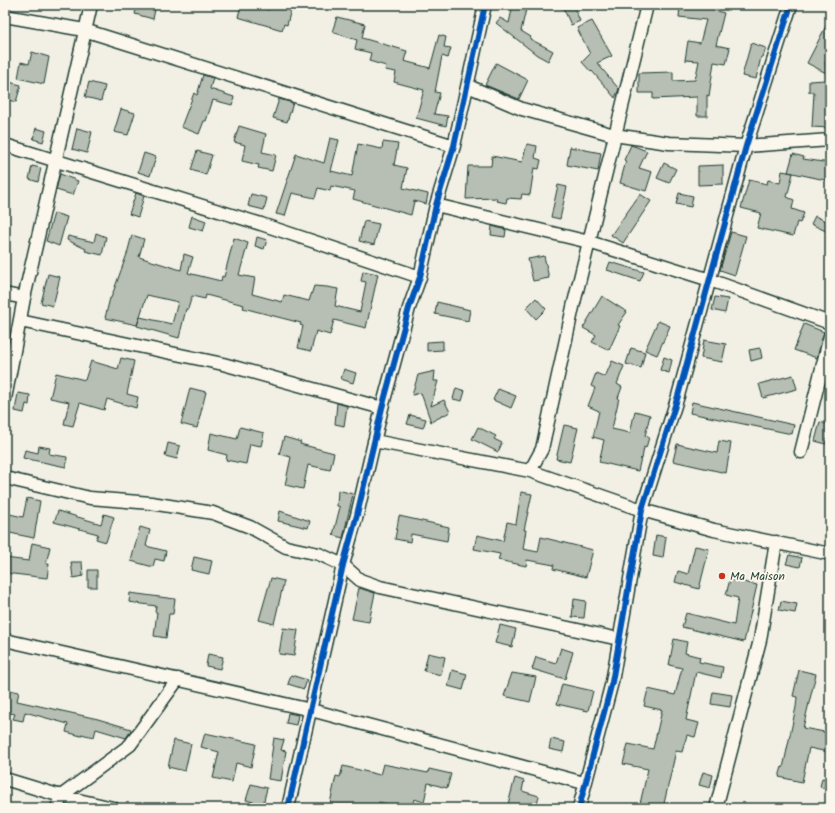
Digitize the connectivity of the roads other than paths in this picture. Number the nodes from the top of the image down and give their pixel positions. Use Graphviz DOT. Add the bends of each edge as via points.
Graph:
graph roads {
  1 [pos="91,5"];
  2 [pos="485,5"];
  3 [pos="647,5"];
  4 [pos="791,5"];
  5 [pos="5,16"];
  6 [pos="84,30"];
  7 [pos="468,86"];
  8 [pos="614,135"];
  9 [pos="830,140"];
  10 [pos="5,145"];
  11 [pos="454,146"];
  12 [pos="746,146"];
  13 [pos="54,160"];
  14 [pos="436,205"];
  15 [pos="589,242"];
  16 [pos="420,277"];
  17 [pos="710,280"];
  18 [pos="5,294"];
  19 [pos="24,298"];
  20 [pos="20,321"];
  21 [pos="830,324"];
  22 [pos="830,336"];
  23 [pos="5,399"];
  24 [pos="382,408"];
  25 [pos="374,441"];
  26 [pos="801,452"];
  27 [pos="530,472"];
  28 [pos="5,478"];
  29 [pos="642,510"];
  30 [pos="776,542"];
  31 [pos="830,554"];
  32 [pos="344,565"];
  33 [pos="619,639"];
  34 [pos="5,640"];
  35 [pos="178,680"];
  36 [pos="311,710"];
  37 [pos="5,778"];
  38 [pos="584,783"];
  39 [pos="59,802"];
  40 [pos="113,808"];
  41 [pos="288,808"];
  42 [pos="578,808"];
  43 [pos="716,808"];
  1 -- 6 [label="street"];
  2 -- 7 [label="street"];
  3 -- 8 [label="street"];
  4 -- 12 [label="street"];
  5 -- 6 [label="street"];
  6 -- 11 [label="street"];
  6 -- 13 [label="street"];
  7 -- 8 [label="street" via="522,109"];
  7 -- 11 [label="street"];
  8 -- 12 [label="street" via="668,143"];
  8 -- 15 [label="street"];
  9 -- 12 [label="street"];
  10 -- 13 [label="street"];
  11 -- 14 [label="street"];
  12 -- 17 [label="street"];
  13 -- 16 [label="street" via="261,224"];
  13 -- 19 [label="street"];
  14 -- 15 [label="street"];
  14 -- 16 [label="street"];
  15 -- 17 [label="street"];
  15 -- 27 [label="street" via="572,307 542,449"];
  16 -- 24 [label="street"];
  17 -- 21 [label="street"];
  17 -- 29 [label="street" via="678,396"];
  18 -- 19 [label="street"];
  19 -- 20 [label="street"];
  20 -- 23 [label="street"];
  20 -- 24 [label="street" via="223,364"];
  22 -- 26 [label="street"];
  24 -- 25 [label="street"];
  25 -- 27 [label="street"];
  25 -- 32 [label="street"];
  27 -- 29 [label="street"];
  28 -- 32 [label="street" via="90,498 152,503 213,513 250,527 286,547 319,554"];
  29 -- 30 [label="street" via="714,530"];
  29 -- 33 [label="street"];
  30 -- 31 [label="street"];
  30 -- 43 [label="street" via="760,640"];
  32 -- 33 [label="street" via="360,580 380,587"];
  32 -- 36 [label="street"];
  33 -- 38 [label="street" via="612,682"];
  34 -- 35 [label="street"];
  35 -- 36 [label="street"];
  35 -- 39 [label="street" via="130,745"];
  36 -- 38 [label="street"];
  36 -- 41 [label="street"];
  37 -- 39 [label="street"];
  38 -- 42 [label="street"];
  39 -- 40 [label="street"];
}
